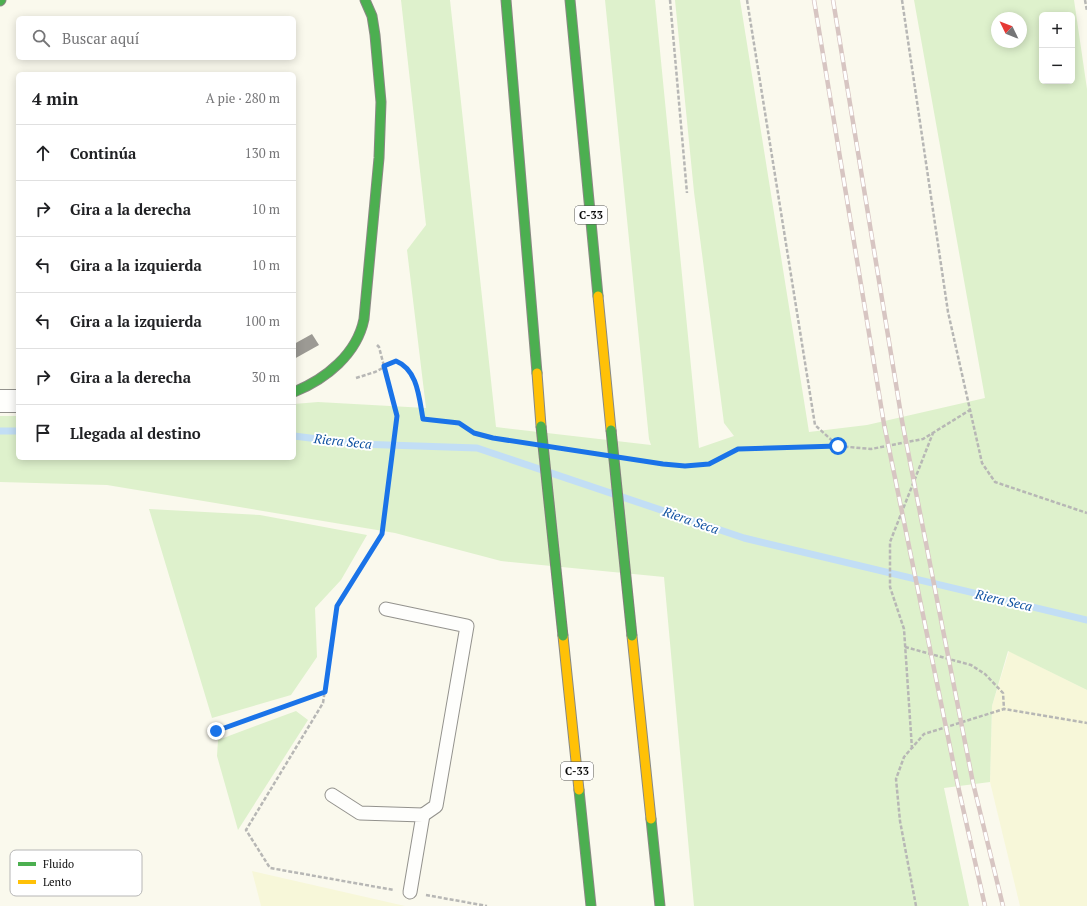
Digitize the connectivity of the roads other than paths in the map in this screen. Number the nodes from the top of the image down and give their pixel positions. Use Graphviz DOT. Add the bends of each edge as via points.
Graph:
graph roads {
  1 [pos="365,0"];
  2 [pos="506,0"];
  3 [pos="570,0"];
  4 [pos="296,391"];
  5 [pos="0,400"];
  6 [pos="16,401"];
  7 [pos="386,609"];
  8 [pos="332,795"];
  9 [pos="424,815"];
  10 [pos="410,892"];
  11 [pos="591,906"];
  12 [pos="660,906"];
  1 -- 4 [label="main road" via="375,30 382,81 376,187 362,329 346,356 333,370 310,386"];
  2 -- 11 [label="main road, C-33, bridge" via="541,426"];
  3 -- 12 [label="main road, C-33, bridge"];
  5 -- 6 [label="street"];
  7 -- 9 [label="lane" via="467,626 436,806"];
  8 -- 9 [label="lane" via="360,813"];
  9 -- 10 [label="lane"];
}
